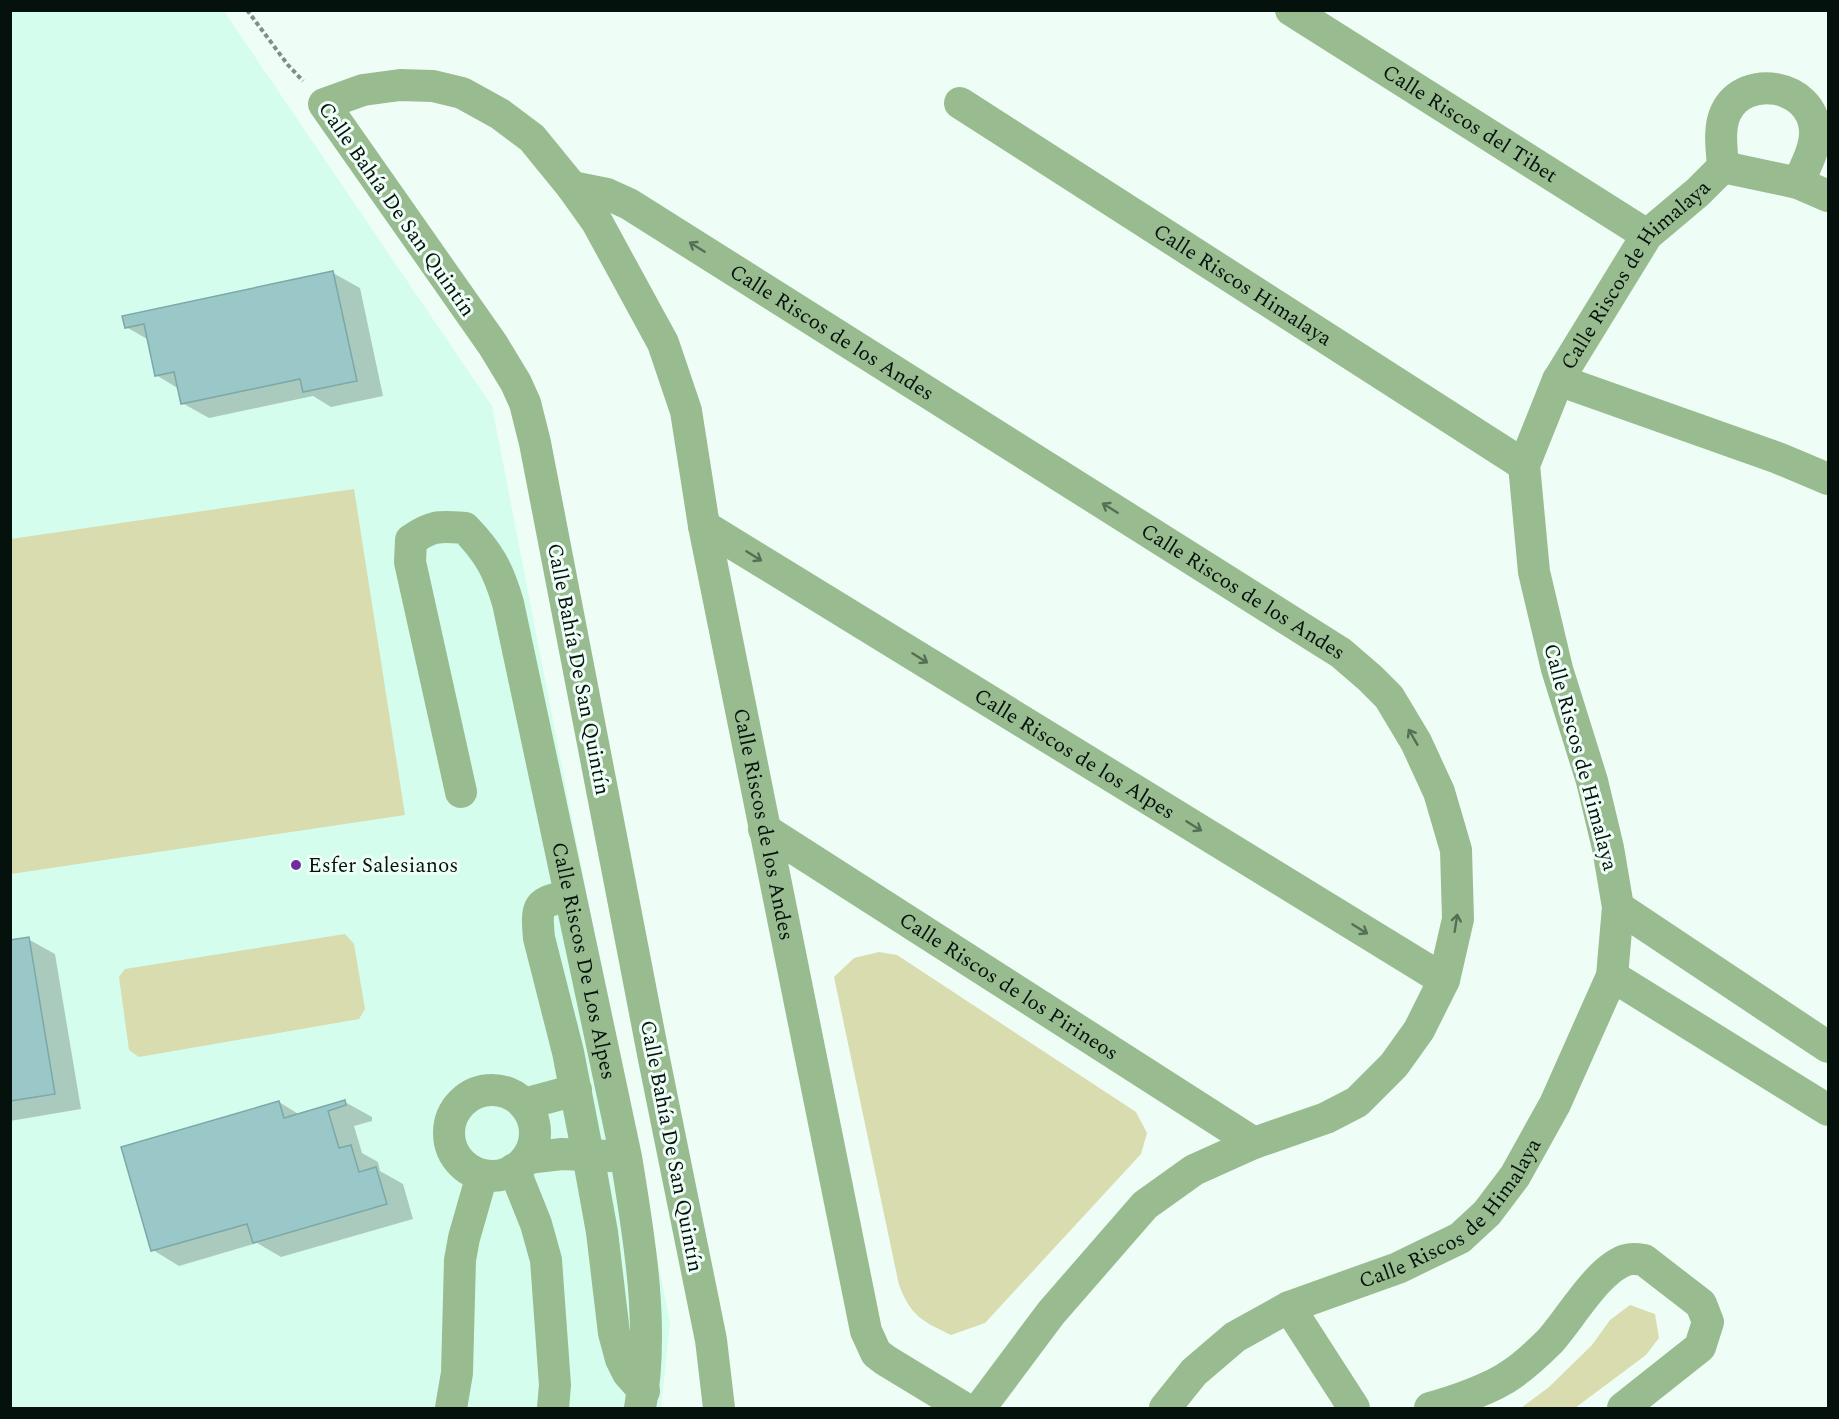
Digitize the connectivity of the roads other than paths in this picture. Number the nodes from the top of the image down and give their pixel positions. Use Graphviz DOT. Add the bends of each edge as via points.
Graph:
graph roads {
  1 [pos="1291,10"];
  2 [pos="960,103"];
  3 [pos="1723,167"];
  4 [pos="1798,183"];
  5 [pos="572,187"];
  6 [pos="1828,196"];
  7 [pos="1647,235"];
  8 [pos="1558,380"];
  9 [pos="1524,465"];
  10 [pos="1828,479"];
  11 [pos="704,526"];
  12 [pos="461,792"];
  13 [pos="764,829"];
  14 [pos="570,897"];
  15 [pos="1618,907"];
  16 [pos="1612,976"];
  17 [pos="1444,980"];
  18 [pos="1828,1047"];
  19 [pos="576,1090"];
  20 [pos="524,1104"];
  21 [pos="1828,1110"];
  22 [pos="1254,1143"];
  23 [pos="588,1155"];
  24 [pos="626,1157"];
  25 [pos="521,1164"];
  26 [pos="482,1175"];
  27 [pos="1289,1307"];
  28 [pos="642,1400"];
  29 [pos="451,1408"];
  30 [pos="553,1408"];
  31 [pos="719,1408"];
  32 [pos="964,1408"];
  33 [pos="980,1408"];
  34 [pos="1165,1408"];
  35 [pos="1354,1408"];
  36 [pos="1430,1408"];
  37 [pos="1623,1408"];
  1 -- 7 [label="street, Calle Riscos del Tibet"];
  2 -- 9 [label="street, Calle Riscos Himalaya"];
  3 -- 4 [label="street"];
  3 -- 4 [label="street" via="1722,128 1734,101 1747,92 1769,88 1790,92 1803,102 1815,129 1813,146"];
  3 -- 7 [label="street, Calle Riscos de Himalaya"];
  4 -- 6 [label="street"];
  5 -- 11 [label="street, Calle Riscos de los Andes" via="597,222 663,343 686,411"];
  17 -- 5 [label="street, Calle Riscos de los Andes, one-way" via="1458,919 1456,850 1440,792 1416,742 1389,697 1370,678 1341,653 629,204 607,194"];
  5 -- 31 [label="street, Calle Bahía De San Quintín" via="532,138 462,93 433,86 400,85 363,90 324,104 461,297 525,403 711,1340"];
  7 -- 8 [label="street, Calle Riscos de Himalaya"];
  8 -- 9 [label="street, Calle Riscos de Himalaya"];
  8 -- 10 [label="street"];
  9 -- 15 [label="street, Calle Riscos de Himalaya" via="1534,572 1557,669 1592,781"];
  11 -- 13 [label="street, Calle Riscos de los Andes"];
  11 -- 17 [label="street, Calle Riscos de los Alpes, one-way"];
  12 -- 14 [label="street, Calle Riscos De Los Alpes" via="410,562 411,540 436,527 465,528 500,574"];
  13 -- 22 [label="street, Calle Riscos de los Pirineos"];
  13 -- 32 [label="street, Calle Riscos de los Andes" via="866,1331 876,1353"];
  14 -- 19 [label="street" via="549,899 540,907 538,920"];
  14 -- 24 [label="street, Calle Riscos De Los Alpes"];
  15 -- 16 [label="street, Calle Riscos de Himalaya"];
  15 -- 18 [label="street"];
  16 -- 21 [label="street"];
  16 -- 27 [label="street, Calle Riscos de Himalaya" via="1555,1104 1515,1176 1487,1213 1460,1238 1424,1257"];
  17 -- 22 [label="street, Calle Riscos de los Andes" via="1413,1039 1394,1065 1357,1102 1326,1118"];
  19 -- 20 [label="street"];
  19 -- 23 [label="street"];
  20 -- 25 [label="street" via="535,1130 533,1145"];
  20 -- 26 [label="street" via="499,1090 484,1091 459,1105 449,1132 451,1146 458,1159"];
  22 -- 33 [label="street, Calle Riscos de los Andes" via="1194,1170 1145,1205 1051,1313"];
  23 -- 24 [label="street"];
  23 -- 25 [label="street" via="562,1154"];
  23 -- 28 [label="street" via="614,1333 621,1359"];
  24 -- 28 [label="street, Calle Riscos De Los Alpes" via="640,1245 646,1348"];
  25 -- 26 [label="street" via="504,1174"];
  25 -- 30 [label="street" via="546,1260 555,1385"];
  26 -- 29 [label="street" via="460,1260 457,1373"];
  27 -- 34 [label="street, Calle Riscos de Himalaya" via="1235,1336 1194,1372"];
  27 -- 35 [label="street"];
  36 -- 37 [label="street" via="1510,1376 1550,1341 1611,1269 1623,1261 1644,1260 1701,1304 1708,1322 1700,1347"];
}
